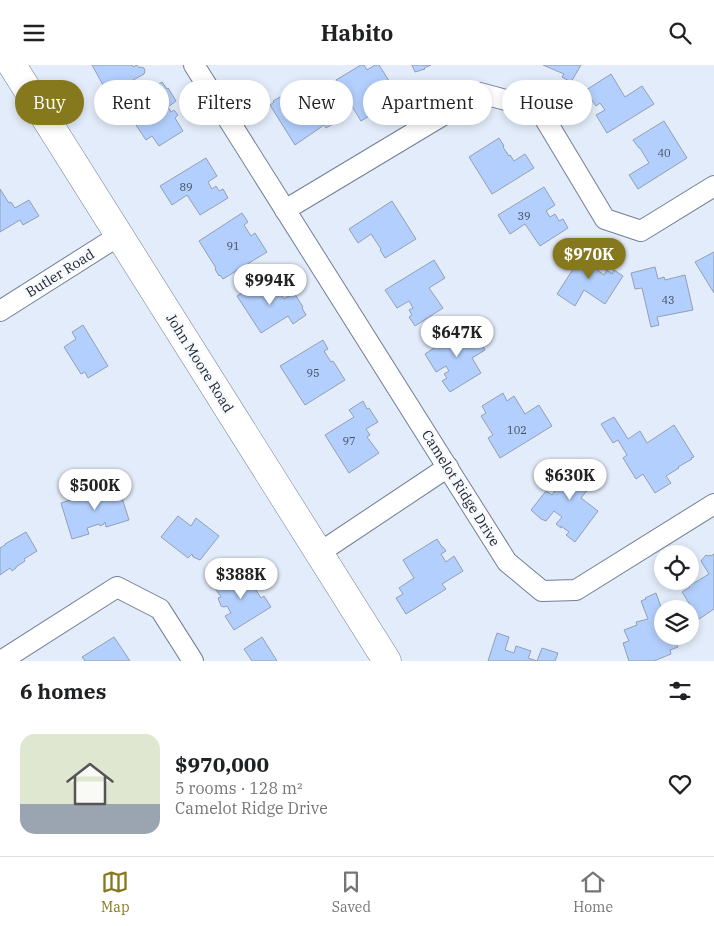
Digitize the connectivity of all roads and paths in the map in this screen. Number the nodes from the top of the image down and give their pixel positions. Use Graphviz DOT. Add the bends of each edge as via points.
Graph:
graph roads {
  1 [pos="12,65"];
  2 [pos="194,65"];
  3 [pos="714,186"];
  4 [pos="285,210"];
  5 [pos="120,235"];
  6 [pos="0,311"];
  7 [pos="448,467"];
  8 [pos="714,504"];
  9 [pos="319,553"];
  10 [pos="1,661"];
  11 [pos="193,661"];
  12 [pos="387,661"];
  1 -- 5 [label="street, John Moore Road"];
  2 -- 4 [label="street, Camelot Ridge Drive"];
  3 -- 4 [label="street" via="641,231 605,219 539,109 480,93"];
  4 -- 7 [label="street, Camelot Ridge Drive"];
  5 -- 6 [label="street, Butler Road"];
  5 -- 9 [label="street, John Moore Road"];
  7 -- 8 [label="street, Camelot Ridge Drive" via="507,562 542,591 576,590"];
  7 -- 9 [label="street"];
  9 -- 12 [label="street, John Moore Road"];
  10 -- 11 [label="street" via="118,587 160,609"];
}
